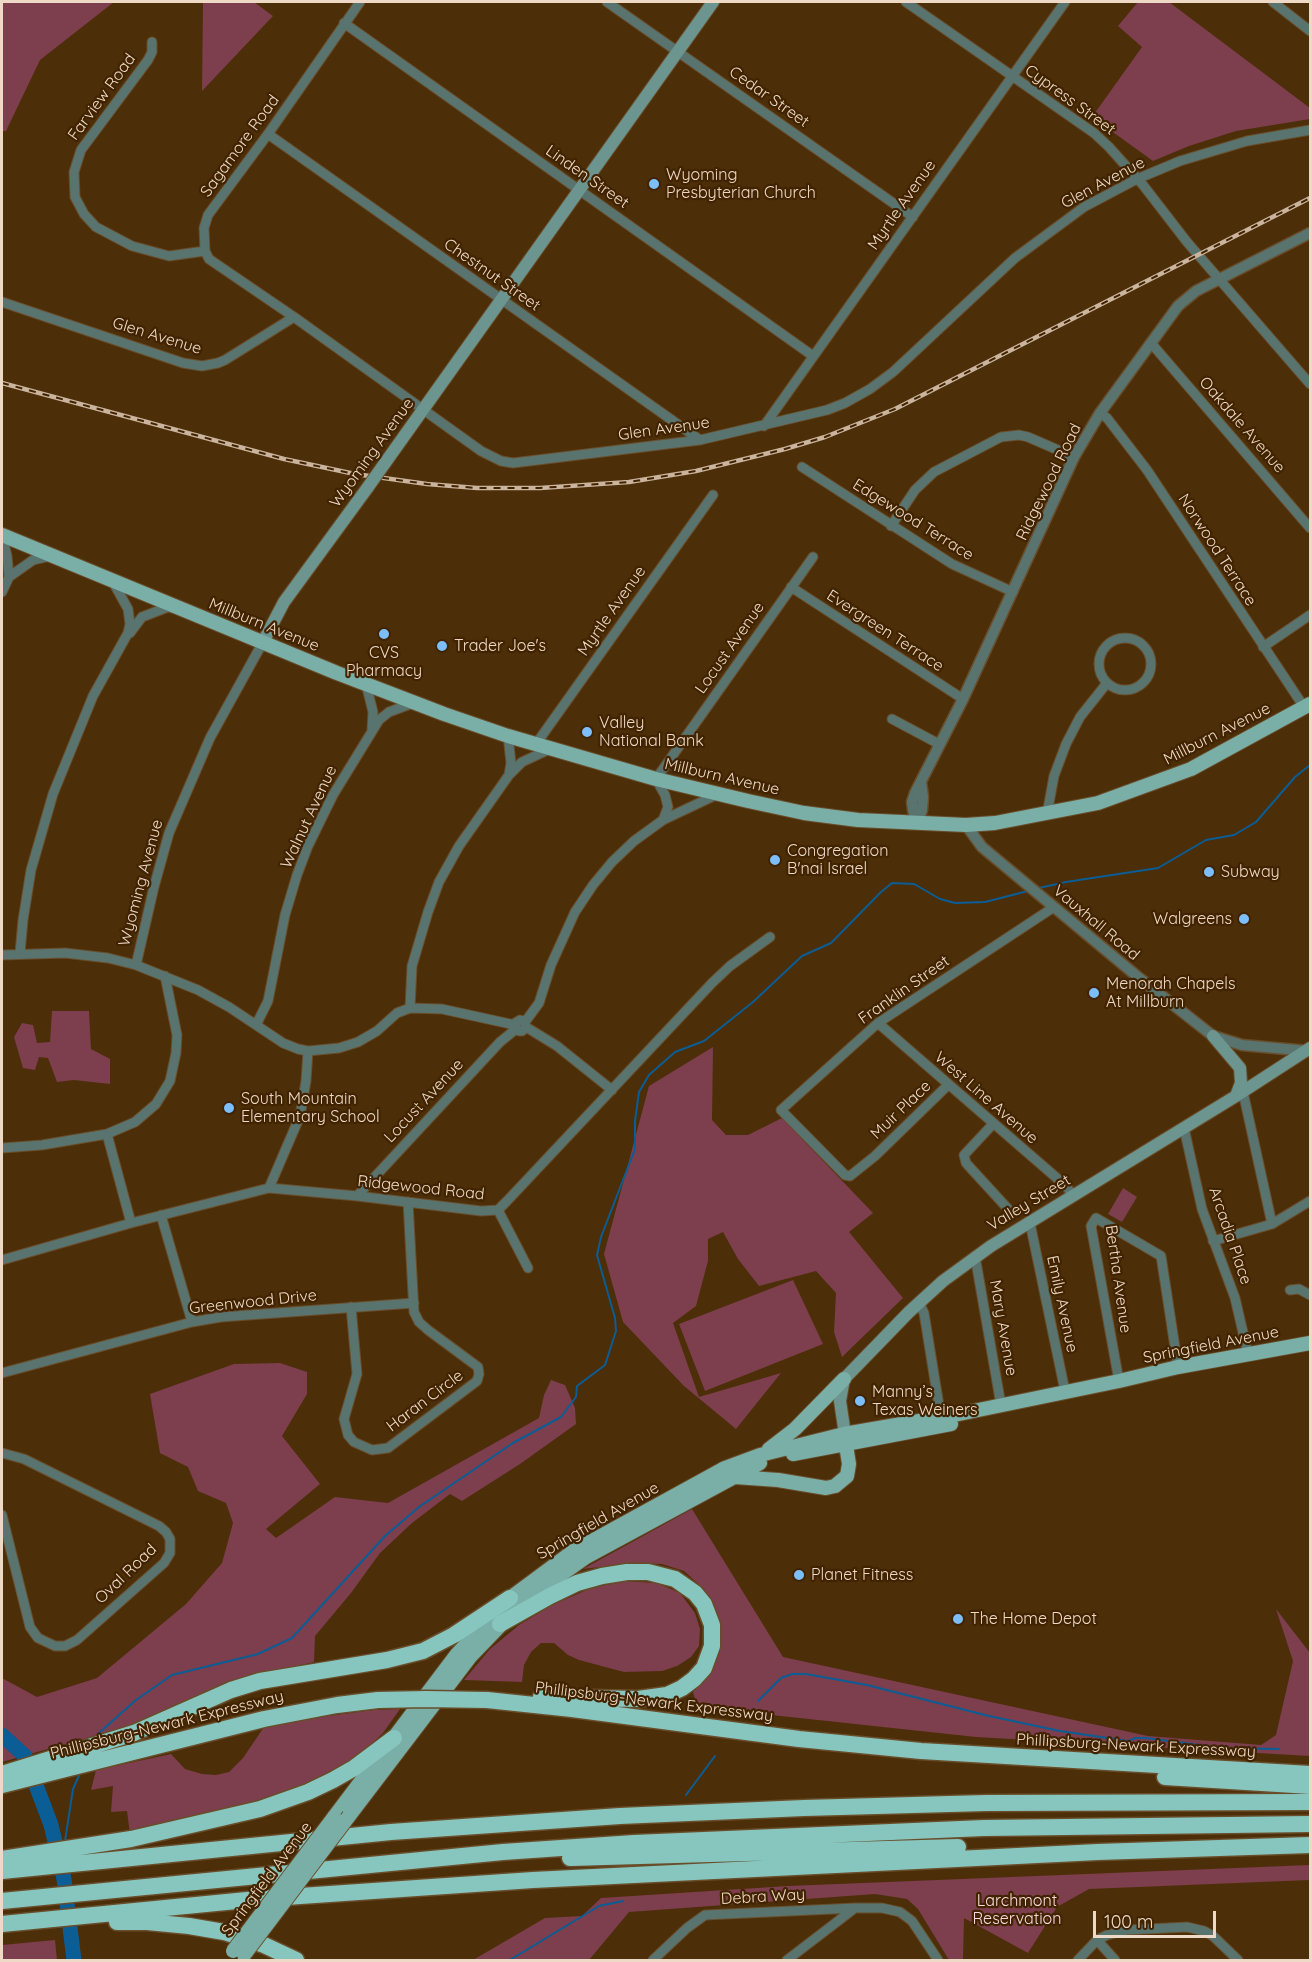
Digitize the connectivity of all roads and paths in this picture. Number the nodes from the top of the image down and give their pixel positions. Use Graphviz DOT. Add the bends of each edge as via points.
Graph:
graph roads {
  1 [pos="360,2"];
  2 [pos="607,2"];
  3 [pos="713,2"];
  4 [pos="906,2"];
  5 [pos="1065,2"];
  6 [pos="1273,2"];
  7 [pos="344,23"];
  8 [pos="1311,31"];
  9 [pos="152,42"];
  10 [pos="678,52"];
  11 [pos="1011,76"];
  12 [pos="1311,130"];
  13 [pos="268,134"];
  14 [pos="1137,179"];
  15 [pos="580,190"];
  16 [pos="913,217"];
  17 [pos="1310,234"];
  18 [pos="205,250"];
  19 [pos="1220,279"];
  20 [pos="501,300"];
  21 [pos="2,302"];
  22 [pos="294,317"];
  23 [pos="1150,343"];
  24 [pos="813,356"];
  25 [pos="1311,384"];
  26 [pos="424,409"];
  27 [pos="1100,413"];
  28 [pos="764,426"];
  29 [pos="700,440"];
  30 [pos="1074,457"];
  31 [pos="802,467"];
  32 [pos="713,495"];
  33 [pos="891,526"];
  34 [pos="1311,528"];
  35 [pos="2,535"];
  36 [pos="51,556"];
  37 [pos="813,556"];
  38 [pos="9,577"];
  39 [pos="112,581"];
  40 [pos="791,587"];
  41 [pos="2,592"];
  42 [pos="1013,592"];
  43 [pos="181,609"];
  44 [pos="1311,615"];
  45 [pos="126,640"];
  46 [pos="263,642"];
  47 [pos="1263,646"];
  48 [pos="1107,683"];
  49 [pos="366,684"];
  50 [pos="963,699"];
  51 [pos="413,703"];
  52 [pos="1307,706"];
  53 [pos="892,719"];
  54 [pos="372,730"];
  55 [pos="508,736"];
  56 [pos="939,744"];
  57 [pos="543,747"];
  58 [pos="509,775"];
  59 [pos="656,779"];
  60 [pos="718,794"];
  61 [pos="1047,814"];
  62 [pos="663,820"];
  63 [pos="917,823"];
  64 [pos="966,825"];
  65 [pos="1054,907"];
  66 [pos="770,937"];
  67 [pos="20,953"];
  68 [pos="2,955"];
  69 [pos="136,964"];
  70 [pos="165,976"];
  71 [pos="410,1008"];
  72 [pos="878,1023"];
  73 [pos="256,1025"];
  74 [pos="526,1025"];
  75 [pos="515,1027"];
  76 [pos="1213,1036"];
  77 [pos="1309,1050"];
  78 [pos="308,1051"];
  79 [pos="948,1085"];
  80 [pos="612,1090"];
  81 [pos="1239,1094"];
  82 [pos="782,1110"];
  83 [pos="993,1124"];
  84 [pos="1184,1128"];
  85 [pos="106,1134"];
  86 [pos="2,1148"];
  87 [pos="269,1188"];
  88 [pos="357,1196"];
  89 [pos="1073,1196"];
  90 [pos="1311,1201"];
  91 [pos="408,1202"];
  92 [pos="498,1210"];
  93 [pos="1009,1210"];
  94 [pos="161,1215"];
  95 [pos="131,1222"];
  96 [pos="1030,1223"];
  97 [pos="1272,1224"];
  98 [pos="1213,1241"];
  99 [pos="975,1256"];
  100 [pos="2,1260"];
  101 [pos="528,1268"];
  102 [pos="1290,1290"];
  103 [pos="1311,1295"];
  104 [pos="414,1303"];
  105 [pos="919,1303"];
  106 [pos="351,1307"];
  107 [pos="192,1322"];
  108 [pos="1311,1343"];
  109 [pos="1248,1354"];
  110 [pos="1178,1366"];
  111 [pos="2,1373"];
  112 [pos="844,1379"];
  113 [pos="1119,1381"];
  114 [pos="1065,1391"];
  115 [pos="1001,1405"];
  116 [pos="940,1418"];
  117 [pos="845,1440"];
  118 [pos="2,1453"];
  119 [pos="760,1455"];
  120 [pos="733,1477"];
  121 [pos="2,1515"];
  122 [pos="510,1598"];
  123 [pos="500,1624"];
  124 [pos="488,1700"];
  125 [pos="394,1738"];
  126 [pos="1012,1758"];
  127 [pos="2,1774"];
  128 [pos="23,1774"];
  129 [pos="1311,1774"];
  130 [pos="2,1785"];
  131 [pos="1311,1786"];
  132 [pos="1311,1802"];
  133 [pos="1311,1824"];
  134 [pos="1311,1845"];
  135 [pos="1098,1852"];
  136 [pos="90,1855"];
  137 [pos="2,1859"];
  138 [pos="447,1859"];
  139 [pos="46,1860"];
  140 [pos="2,1871"];
  141 [pos="2,1901"];
  142 [pos="855,1908"];
  143 [pos="95,1918"];
  144 [pos="2,1924"];
  145 [pos="1097,1941"];
  146 [pos="237,1958"];
  147 [pos="296,1960"];
  148 [pos="653,1960"];
  149 [pos="787,1960"];
  150 [pos="938,1960"];
  151 [pos="1078,1960"];
  152 [pos="1115,1960"];
  153 [pos="1238,1960"];
  1 -- 7 [label="street, Sagamore Road"];
  2 -- 10 [label="street, Cedar Street"];
  3 -- 10 [label="main road, Wyoming Avenue"];
  4 -- 11 [label="street, Cypress Street"];
  5 -- 11 [label="street, Myrtle Avenue"];
  6 -- 8 [label="street"];
  7 -- 13 [label="street, Sagamore Road"];
  7 -- 15 [label="street, Linden Street"];
  9 -- 18 [label="street, Farview Road" via="148,60 81,150 74,172 75,197 96,227 132,246 169,256"];
  10 -- 15 [label="main road, Wyoming Avenue"];
  10 -- 16 [label="street, Cedar Street"];
  11 -- 14 [label="street, Cypress Street" via="1094,134"];
  11 -- 16 [label="street, Myrtle Avenue"];
  12 -- 14 [label="street, Glen Avenue" via="1217,149"];
  13 -- 18 [label="street, Sagamore Road" via="208,214"];
  13 -- 20 [label="street, Chestnut Street"];
  14 -- 19 [label="street, Cypress Street"];
  14 -- 28 [label="street, Glen Avenue" via="1084,207 1015,258 870,389 826,410"];
  15 -- 20 [label="main road, Wyoming Avenue"];
  15 -- 24 [label="street, Linden Street"];
  16 -- 24 [label="street, Myrtle Avenue"];
  17 -- 19 [label="street, Ridgewood Road"];
  18 -- 22 [label="street" via="209,259"];
  19 -- 23 [label="street, Ridgewood Road" via="1178,306"];
  19 -- 25 [label="street, Cypress Street"];
  20 -- 26 [label="main road, Wyoming Avenue"];
  20 -- 29 [label="street, Chestnut Street"];
  21 -- 22 [label="street, Glen Avenue" via="202,366 218,363"];
  22 -- 26 [label="street, Glen Avenue"];
  23 -- 27 [label="street, Ridgewood Road"];
  23 -- 34 [label="street, Oakdale Avenue"];
  24 -- 28 [label="street, Myrtle Avenue"];
  26 -- 29 [label="street, Glen Avenue" via="490,457 513,463"];
  26 -- 46 [label="main road, Wyoming Avenue, bridge" via="284,602"];
  27 -- 30 [label="street, Ridgewood Road"];
  27 -- 47 [label="street, Norwood Terrace" via="1147,470"];
  28 -- 29 [label="street, Glen Avenue"];
  30 -- 33 [label="street" via="1028,437 1001,437 934,472 915,490"];
  30 -- 42 [label="street, Ridgewood Road"];
  31 -- 33 [label="street, Edgewood Terrace"];
  32 -- 57 [label="street, Myrtle Avenue"];
  33 -- 42 [label="street, Edgewood Terrace" via="952,564"];
  35 -- 36 [label="main road, Millburn Avenue"];
  35 -- 38 [label="street"];
  36 -- 38 [label="street" via="33,560"];
  36 -- 39 [label="main road, Millburn Avenue"];
  37 -- 40 [label="street, Locust Avenue"];
  38 -- 41 [label="street"];
  39 -- 43 [label="main road, Millburn Avenue"];
  39 -- 45 [label="street" via="129,614"];
  40 -- 50 [label="street, Evergreen Terrace"];
  40 -- 59 [label="street, Locust Avenue"];
  42 -- 50 [label="street, Ridgewood Road"];
  43 -- 45 [label="street" via="168,607 142,617"];
  43 -- 46 [label="main road, Millburn Avenue"];
  44 -- 47 [label="street"];
  45 -- 67 [label="street" via="93,696 53,794 31,870"];
  46 -- 49 [label="main road, Millburn Avenue"];
  46 -- 69 [label="street, Wyoming Avenue" via="210,738 170,833"];
  47 -- 52 [label="street, Norwood Terrace"];
  48 -- 48 [label="street" via="1122,690 1142,684 1150,664 1142,645 1127,639 1107,645 1099,664"];
  48 -- 61 [label="street" via="1085,710 1066,744 1054,776"];
  49 -- 51 [label="main road, Millburn Avenue"];
  49 -- 54 [label="street" via="373,712"];
  50 -- 56 [label="street, Ridgewood Road"];
  51 -- 54 [label="street, Walnut Avenue" via="389,712"];
  51 -- 55 [label="main road, Millburn Avenue"];
  52 -- 61 [label="main road, Millburn Avenue" via="1171,778 1098,803"];
  53 -- 56 [label="street"];
  54 -- 73 [label="street, Walnut Avenue" via="308,846 285,915 268,1001"];
  55 -- 57 [label="main road, Millburn Avenue"];
  55 -- 58 [label="street"];
  56 -- 63 [label="street, Ridgewood Road" via="921,781 922,810"];
  57 -- 58 [label="street, Myrtle Avenue"];
  57 -- 59 [label="main road, Millburn Avenue"];
  58 -- 71 [label="street, Myrtle Avenue" via="439,882 412,966"];
  59 -- 60 [label="main road, Millburn Avenue"];
  59 -- 62 [label="street" via="668,807"];
  60 -- 62 [label="street"];
  60 -- 63 [label="main road, Millburn Avenue" via="804,813"];
  61 -- 64 [label="main road, Millburn Avenue"];
  62 -- 74 [label="street" via="634,841 593,885 561,939 539,1003"];
  63 -- 64 [label="main road, Millburn Avenue"];
  64 -- 65 [label="street, Vauxhall Road" via="982,847"];
  65 -- 72 [label="street, Franklin Street"];
  65 -- 76 [label="street, Vauxhall Road"];
  66 -- 80 [label="street, Ridgewood Road" via="730,966"];
  67 -- 68 [label="street"];
  67 -- 69 [label="street" via="87,954"];
  69 -- 70 [label="street"];
  70 -- 73 [label="street" via="213,998"];
  70 -- 85 [label="street" via="177,1035 176,1063 170,1081 143,1117"];
  71 -- 75 [label="street" via="442,1009"];
  71 -- 78 [label="street" via="358,1042"];
  72 -- 79 [label="street, West Line Avenue"];
  72 -- 82 [label="street, Franklin Street"];
  73 -- 78 [label="street" via="283,1043"];
  74 -- 75 [label="street" via="520,1020"];
  74 -- 80 [label="street"];
  75 -- 88 [label="street, Locust Avenue"];
  76 -- 77 [label="street, Vauxhall Road" via="1242,1045"];
  76 -- 81 [label="main road" via="1240,1068"];
  77 -- 81 [label="main road, Valley Street"];
  78 -- 87 [label="street" via="300,1116"];
  79 -- 82 [label="street, Muir Place" via="850,1176"];
  79 -- 83 [label="street, West Line Avenue"];
  80 -- 92 [label="street, Ridgewood Road"];
  81 -- 84 [label="main road, Valley Street"];
  81 -- 97 [label="street"];
  83 -- 89 [label="street, West Line Avenue"];
  83 -- 93 [label="street" via="964,1155 966,1163"];
  84 -- 89 [label="main road, Valley Street"];
  84 -- 98 [label="street, Arcadia Place"];
  85 -- 86 [label="street"];
  85 -- 95 [label="street"];
  87 -- 88 [label="street, Ridgewood Road"];
  87 -- 94 [label="street, Ridgewood Road"];
  88 -- 91 [label="street, Ridgewood Road"];
  89 -- 96 [label="main road, Valley Street"];
  90 -- 97 [label="street"];
  91 -- 92 [label="street, Ridgewood Road"];
  91 -- 104 [label="street"];
  92 -- 101 [label="street"];
  94 -- 95 [label="street, Ridgewood Road"];
  94 -- 107 [label="street"];
  95 -- 100 [label="street, Ridgewood Road"];
  96 -- 99 [label="main road, Valley Street"];
  96 -- 114 [label="street, Emily Avenue"];
  97 -- 98 [label="street"];
  98 -- 109 [label="street, Arcadia Place" via="1235,1298"];
  99 -- 105 [label="main road, Valley Street"];
  99 -- 115 [label="street, Mary Avenue"];
  102 -- 103 [label="street" via="1299,1289"];
  104 -- 106 [label="street, Greenwood Drive"];
  104 -- 106 [label="street, Haran Circle" via="419,1322 478,1367 479,1374 477,1381 388,1448 372,1450 354,1442 345,1426 346,1408 357,1374"];
  105 -- 112 [label="main road, Valley Street"];
  105 -- 116 [label="street" via="924,1312"];
  106 -- 107 [label="street, Greenwood Drive"];
  107 -- 111 [label="street, Greenwood Drive"];
  108 -- 109 [label="main road, Springfield Avenue"];
  109 -- 110 [label="main road, Springfield Avenue"];
  110 -- 113 [label="main road, Springfield Avenue"];
  110 -- 113 [label="street, Bertha Avenue" via="1161,1256 1097,1218 1091,1226"];
  112 -- 117 [label="main road" via="840,1401"];
  112 -- 119 [label="main road" via="795,1429"];
  113 -- 114 [label="main road, Springfield Avenue"];
  113 -- 117 [label="main road, Springfield Avenue" via="1085,1394 940,1427"];
  114 -- 115 [label="main road, Springfield Avenue"];
  115 -- 116 [label="main road, Springfield Avenue"];
  116 -- 117 [label="main road, Springfield Avenue"];
  117 -- 119 [label="main road, Springfield Avenue"];
  117 -- 120 [label="main road, Springfield Avenue" via="757,1465"];
  117 -- 120 [label="main road" via="849,1464 846,1476 835,1486"];
  118 -- 121 [label="street, Oval Road" via="24,1459 161,1527 170,1539 170,1553 164,1563 77,1640 55,1646 38,1638 30,1627"];
  119 -- 122 [label="main road, Springfield Avenue" via="708,1476 585,1544"];
  120 -- 123 [label="main road, Springfield Avenue" via="586,1557 536,1592"];
  122 -- 125 [label="main road, Springfield Avenue" via="458,1654"];
  122 -- 128 [label="highway" via="454,1635 423,1650 260,1681"];
  123 -- 124 [label="highway" via="577,1583 615,1573 648,1572 675,1579 695,1593 708,1611 713,1639 699,1674 667,1695 638,1699 555,1696"];
  123 -- 146 [label="main road, Springfield Avenue, bridge" via="460,1669"];
  124 -- 126 [label="highway, Phillipsburg-Newark Expressway" via="861,1746"];
  124 -- 128 [label="highway, Phillipsburg-Newark Expressway, bridge" via="378,1700 315,1709 100,1760"];
  125 -- 136 [label="highway" via="344,1774 294,1798"];
  125 -- 146 [label="main road, Springfield Avenue, bridge"];
  126 -- 129 [label="highway, Phillipsburg-Newark Expressway"];
  126 -- 131 [label="highway" via="1091,1771"];
  127 -- 128 [label="highway"];
  128 -- 130 [label="highway, Phillipsburg-Newark Expressway"];
  132 -- 136 [label="highway" via="986,1803 620,1816"];
  133 -- 138 [label="highway" via="1079,1825 837,1833 590,1846"];
  134 -- 135 [label="highway"];
  135 -- 138 [label="highway" via="996,1846"];
  135 -- 143 [label="highway" via="522,1880 257,1899"];
  136 -- 139 [label="highway"];
  137 -- 139 [label="highway"];
  138 -- 141 [label="highway"];
  139 -- 140 [label="highway"];
  142 -- 148 [label="street, Debra Way" via="705,1916"];
  142 -- 149 [label="street"];
  142 -- 150 [label="street, Debra Way" via="891,1909 909,1917"];
  143 -- 144 [label="highway"];
  143 -- 147 [label="highway" via="215,1930 251,1940"];
  145 -- 151 [label="street"];
  145 -- 152 [label="street"];
  145 -- 153 [label="street" via="1120,1931 1187,1927 1213,1936"];
}
